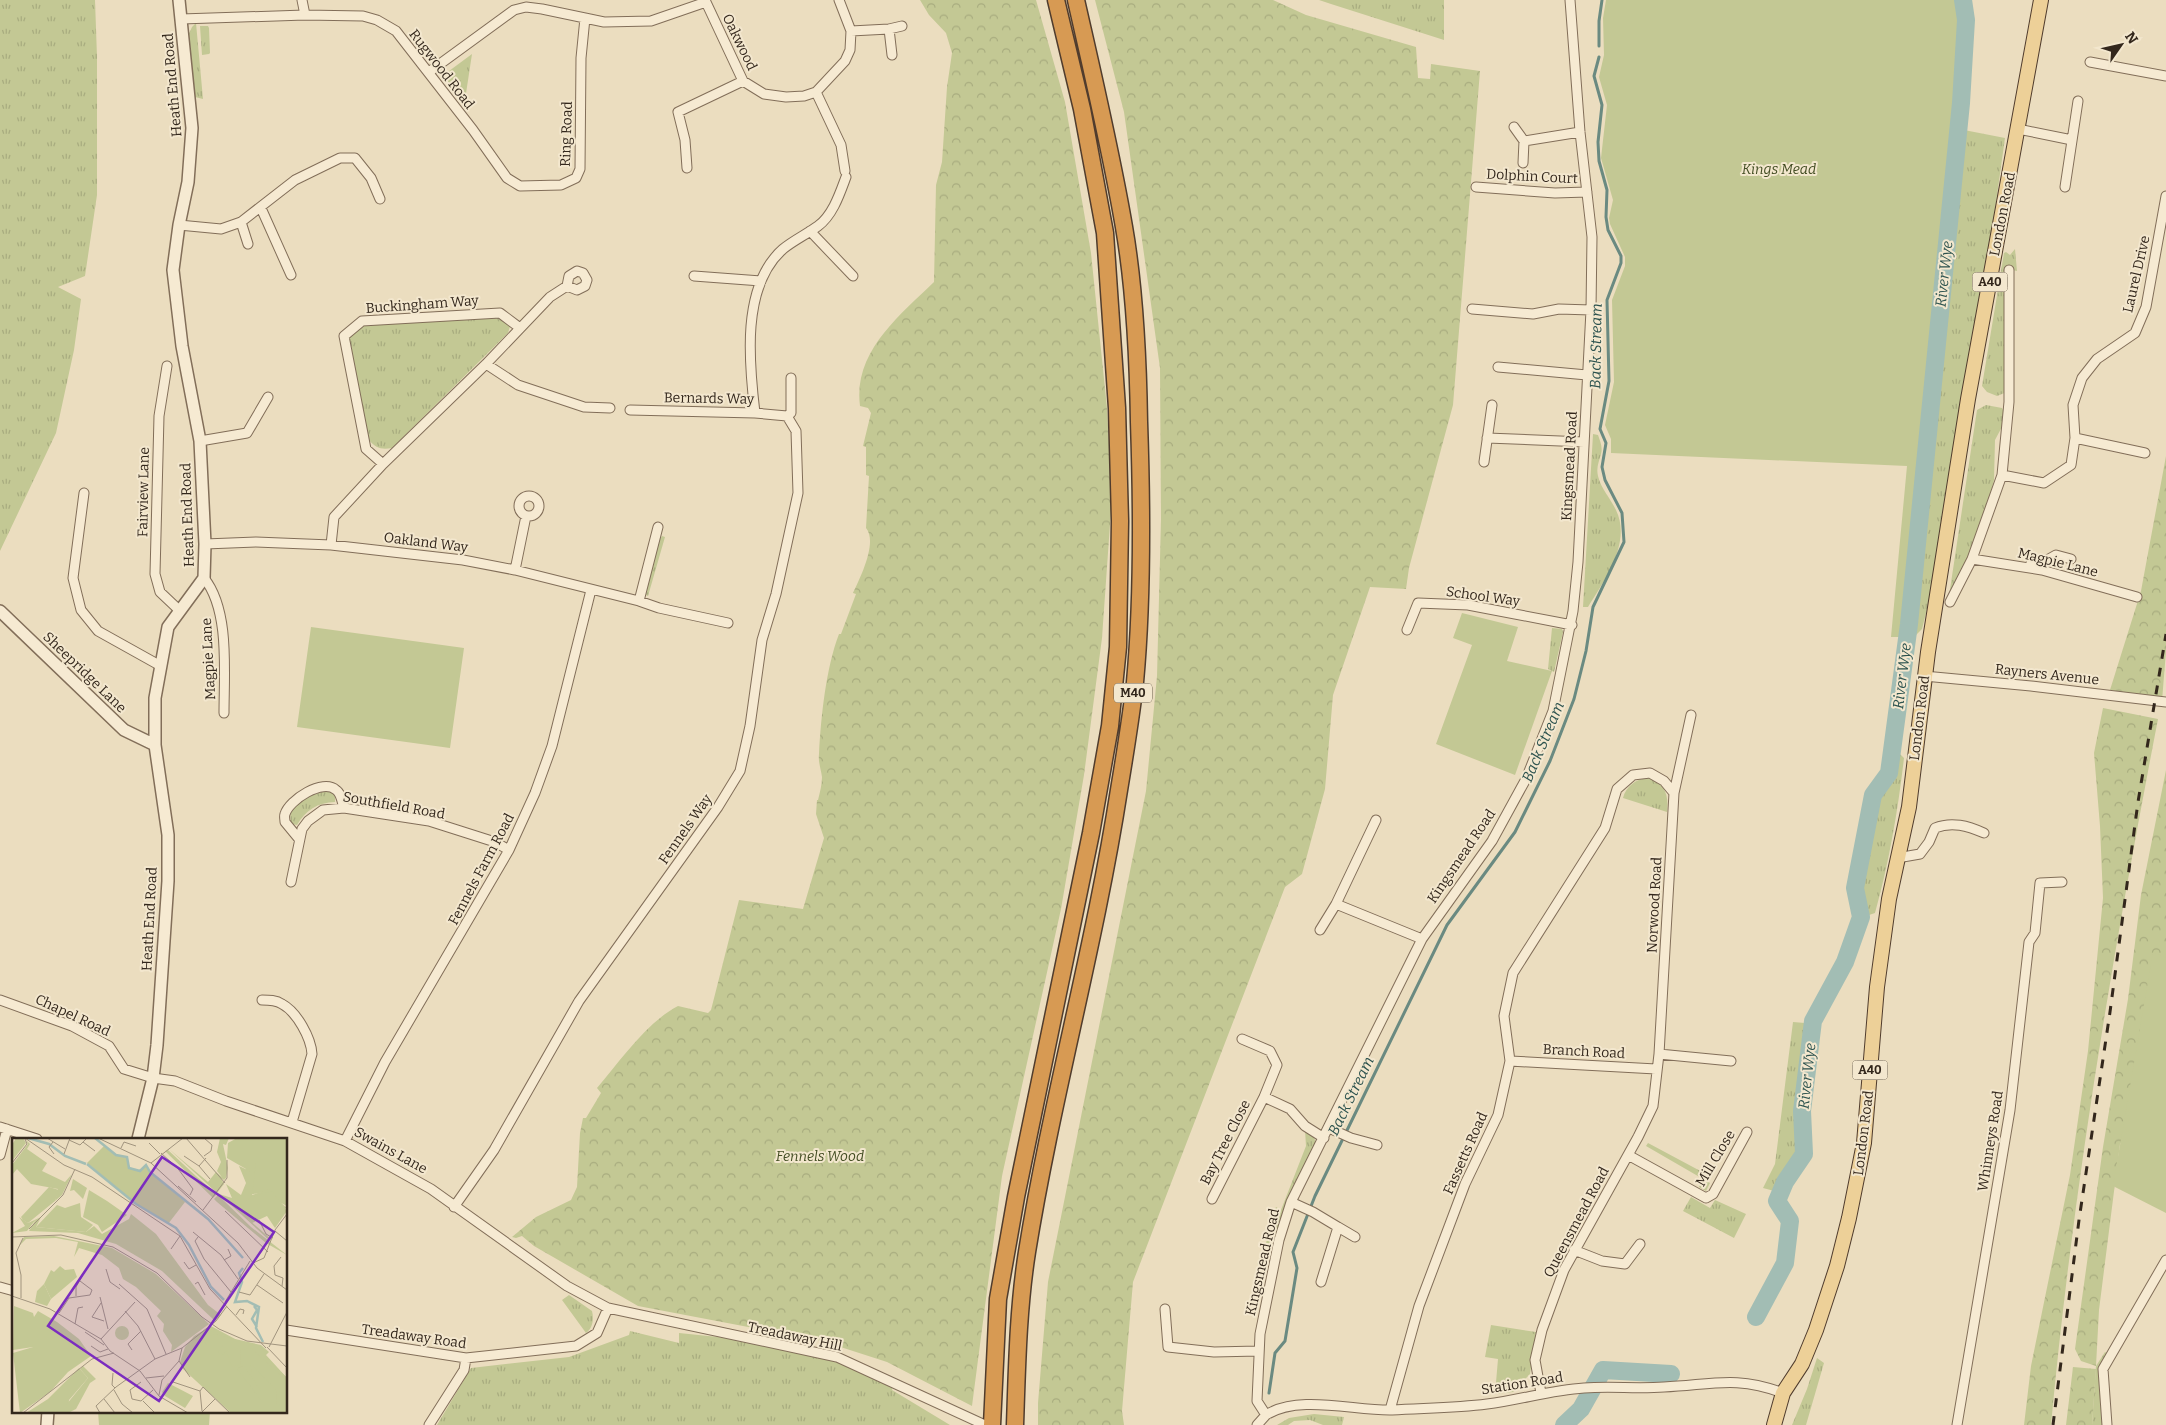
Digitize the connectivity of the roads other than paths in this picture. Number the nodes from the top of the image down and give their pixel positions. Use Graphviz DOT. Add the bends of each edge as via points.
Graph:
graph roads {
  1 [pos="179,0"];
  2 [pos="302,0"];
  3 [pos="839,0"];
  4 [pos="1056,0"];
  5 [pos="1076,0"];
  6 [pos="1570,0"];
  7 [pos="2040,0"];
  8 [pos="705,1"];
  9 [pos="304,15"];
  10 [pos="585,18"];
  11 [pos="181,19"];
  12 [pos="902,26"];
  13 [pos="889,29"];
  14 [pos="851,31"];
  15 [pos="892,55"];
  16 [pos="2090,62"];
  17 [pos="429,72"];
  18 [pos="2166,76"];
  19 [pos="743,81"];
  20 [pos="816,92"];
  21 [pos="2078,101"];
  22 [pos="1514,128"];
  23 [pos="2018,129"];
  24 [pos="1580,132"];
  25 [pos="2072,140"];
  26 [pos="1524,141"];
  27 [pos="1523,163"];
  28 [pos="687,168"];
  29 [pos="507,178"];
  30 [pos="1476,187"];
  31 [pos="2065,187"];
  32 [pos="1587,192"];
  33 [pos="2166,196"];
  34 [pos="380,199"];
  35 [pos="261,208"];
  36 [pos="241,222"];
  37 [pos="178,225"];
  38 [pos="810,230"];
  39 [pos="248,244"];
  40 [pos="2009,270"];
  41 [pos="291,275"];
  42 [pos="694,276"];
  43 [pos="853,276"];
  44 [pos="761,281"];
  45 [pos="568,286"];
  46 [pos="1472,309"];
  47 [pos="1591,310"];
  48 [pos="520,328"];
  49 [pos="486,364"];
  50 [pos="168,366"];
  51 [pos="1498,368"];
  52 [pos="1588,375"];
  53 [pos="791,378"];
  54 [pos="268,397"];
  55 [pos="1492,405"];
  56 [pos="610,408"];
  57 [pos="630,410"];
  58 [pos="755,413"];
  59 [pos="787,416"];
  60 [pos="1487,438"];
  61 [pos="2075,438"];
  62 [pos="200,441"];
  63 [pos="1584,442"];
  64 [pos="2145,453"];
  65 [pos="1484,462"];
  66 [pos="383,464"];
  67 [pos="2002,475"];
  68 [pos="84,492"];
  69 [pos="526,516"];
  70 [pos="658,527"];
  71 [pos="205,544"];
  72 [pos="332,545"];
  73 [pos="1973,557"];
  74 [pos="2071,559"];
  75 [pos="515,570"];
  76 [pos="204,578"];
  77 [pos="591,590"];
  78 [pos="2137,597"];
  79 [pos="639,601"];
  80 [pos="1950,602"];
  81 [pos="179,610"];
  82 [pos="0,611"];
  83 [pos="728,623"];
  84 [pos="1572,625"];
  85 [pos="1407,630"];
  86 [pos="159,665"];
  87 [pos="1924,676"];
  88 [pos="2166,702"];
  89 [pos="224,712"];
  90 [pos="1691,715"];
  91 [pos="155,745"];
  92 [pos="1674,793"];
  93 [pos="344,808"];
  94 [pos="1376,820"];
  95 [pos="1984,833"];
  96 [pos="299,839"];
  97 [pos="509,850"];
  98 [pos="1897,858"];
  99 [pos="291,882"];
  100 [pos="2062,882"];
  101 [pos="1336,904"];
  102 [pos="1320,930"];
  103 [pos="1422,939"];
  104 [pos="0,1000"];
  105 [pos="262,1000"];
  106 [pos="1242,1039"];
  107 [pos="1659,1054"];
  108 [pos="1510,1061"];
  109 [pos="1731,1061"];
  110 [pos="1656,1070"];
  111 [pos="153,1078"];
  112 [pos="1264,1097"];
  113 [pos="1654,1098"];
  114 [pos="292,1122"];
  115 [pos="3,1128"];
  116 [pos="1329,1128"];
  117 [pos="1747,1132"];
  118 [pos="34,1138"];
  119 [pos="138,1138"];
  120 [pos="1324,1138"];
  121 [pos="345,1141"];
  122 [pos="1377,1145"];
  123 [pos="1628,1155"];
  124 [pos="0,1156"];
  125 [pos="1212,1199"];
  126 [pos="1291,1202"];
  127 [pos="454,1206"];
  128 [pos="1338,1227"];
  129 [pos="1355,1237"];
  130 [pos="1640,1244"];
  131 [pos="1574,1250"];
  132 [pos="2166,1260"];
  133 [pos="1320,1282"];
  134 [pos="590,1300"];
  135 [pos="608,1308"];
  136 [pos="1165,1309"];
  137 [pos="288,1330"];
  138 [pos="1258,1352"];
  139 [pos="466,1358"];
  140 [pos="1783,1392"];
  141 [pos="1541,1393"];
  142 [pos="1390,1410"];
  143 [pos="48,1412"];
  144 [pos="1266,1415"];
  145 [pos="46,1425"];
  146 [pos="429,1425"];
  147 [pos="985,1425"];
  148 [pos="992,1425"];
  149 [pos="1015,1425"];
  150 [pos="1257,1425"];
  151 [pos="1774,1425"];
  152 [pos="1957,1425"];
  153 [pos="2107,1425"];
  1 -- 11 [label="street, Heath End Road"];
  2 -- 9 [label="street"];
  3 -- 14 [label="street"];
  4 -- 148 [label="highway, M40" via="1082,108 1106,242 1117,408 1120,521 1118,647 1110,726 1092,833 1018,1187 998,1299"];
  5 -- 149 [label="highway, M40" via="1125,229 1138,372 1140,610 1119,793 1026,1255 1019,1324"];
  6 -- 24 [label="street, Kingsmead Road"];
  7 -- 23 [label="main road, London Road / A40"];
  8 -- 10 [label="street" via="651,21 604,22"];
  8 -- 19 [label="street, Oakwood"];
  9 -- 11 [label="street, Rugwood Road"];
  9 -- 17 [label="street, Rugwood Road" via="363,16 377,20 396,31"];
  10 -- 17 [label="street" via="526,7 514,10"];
  10 -- 29 [label="street, Ring Road" via="581,58 580,170 576,178 561,185 520,186"];
  11 -- 37 [label="street, Heath End Road" via="192,149"];
  12 -- 13 [label="street"];
  13 -- 14 [label="street"];
  13 -- 15 [label="street"];
  14 -- 20 [label="street" via="850,50 845,61"];
  16 -- 18 [label="street"];
  17 -- 29 [label="street, Rugwood Road"];
  19 -- 20 [label="street, Oakwood" via="764,94 786,97"];
  19 -- 28 [label="street" via="678,112"];
  20 -- 38 [label="street" via="841,144 845,174 836,204 819,226"];
  21 -- 25 [label="street"];
  22 -- 26 [label="street"];
  23 -- 25 [label="street"];
  23 -- 87 [label="main road, London Road / A40" via="1968,398"];
  24 -- 26 [label="street"];
  24 -- 32 [label="street, Kingsmead Road"];
  25 -- 31 [label="street"];
  26 -- 27 [label="street"];
  30 -- 32 [label="street, Dolphin Court"];
  32 -- 47 [label="street, Kingsmead Road" via="1592,237"];
  33 -- 61 [label="street, Laurel Drive" via="2146,307 2135,333 2097,359 2082,378 2073,405"];
  34 -- 35 [label="street" via="371,178 355,158 340,158 296,180"];
  35 -- 36 [label="street"];
  35 -- 41 [label="street"];
  36 -- 37 [label="street" via="221,229"];
  36 -- 39 [label="street"];
  37 -- 62 [label="street, Heath End Road" via="172,270 175,302"];
  38 -- 43 [label="street"];
  38 -- 44 [label="street" via="766,267"];
  40 -- 67 [label="street, London Road" via="2009,402"];
  42 -- 44 [label="street"];
  44 -- 58 [label="street" via="751,320"];
  45 -- 48 [label="street" via="550,296"];
  46 -- 47 [label="street" via="1533,314 1559,309"];
  47 -- 52 [label="street, Kingsmead Road"];
  48 -- 49 [label="street"];
  48 -- 66 [label="street, Buckingham Way" via="500,313 362,321 344,336 366,449"];
  49 -- 56 [label="street" via="518,385 584,407"];
  49 -- 66 [label="street"];
  50 -- 81 [label="street, Fairview Lane" via="159,416 155,574 160,592"];
  51 -- 52 [label="street"];
  52 -- 63 [label="street, Kingsmead Road"];
  53 -- 59 [label="street" via="791,413"];
  54 -- 62 [label="street" via="247,433"];
  55 -- 60 [label="street"];
  57 -- 58 [label="street, Bernards Way"];
  58 -- 59 [label="street, Bernards Way"];
  59 -- 127 [label="street, Fennels Way" via="796,430 798,493 776,594 762,640 740,771 718,807 579,1001 494,1150"];
  60 -- 63 [label="street"];
  60 -- 65 [label="street"];
  61 -- 64 [label="street"];
  61 -- 67 [label="street, Laurel Drive" via="2071,465 2044,483"];
  62 -- 71 [label="street, Heath End Road"];
  63 -- 84 [label="street, Kingsmead Road"];
  66 -- 72 [label="street" via="334,517"];
  67 -- 73 [label="street, London Road"];
  68 -- 86 [label="street" via="73,578 81,610 98,631"];
  69 -- 75 [label="street"];
  70 -- 79 [label="street"];
  71 -- 72 [label="street, Oakland Way"];
  71 -- 76 [label="street, Heath End Road"];
  72 -- 75 [label="street, Oakland Way" via="464,560"];
  73 -- 74 [label="street" via="2040,564 2056,555"];
  73 -- 78 [label="street, Magpie Lane" via="2042,570"];
  73 -- 80 [label="street, London Road"];
  75 -- 77 [label="street, Oakland Way"];
  76 -- 81 [label="street, Heath End Road"];
  76 -- 89 [label="street, Magpie Lane" via="212,588 219,608 224,651"];
  77 -- 79 [label="street, Oakland Way"];
  77 -- 97 [label="street, Fennels Farm Road" via="552,746"];
  79 -- 83 [label="street, Oakland Way"];
  81 -- 86 [label="street, Heath End Road" via="168,627"];
  82 -- 91 [label="street, Sheepridge Lane" via="124,730"];
  84 -- 85 [label="street, School Way" via="1468,605 1418,603"];
  84 -- 103 [label="street, Kingsmead Road" via="1553,711 1526,779 1492,841"];
  86 -- 91 [label="street, Heath End Road"];
  87 -- 88 [label="street, Rayners Avenue"];
  87 -- 98 [label="main road, London Road / A40" via="1909,807"];
  90 -- 92 [label="street, Norwood Road"];
  91 -- 111 [label="street, Heath End Road" via="168,835 168,881"];
  92 -- 107 [label="street, Norwood Road"];
  92 -- 108 [label="street, Fassetts Road" via="1664,781 1650,773 1633,775 1617,789 1605,828 1513,973 1504,1016"];
  93 -- 96 [label="street, Southfield Road" via="323,810 308,820"];
  93 -- 96 [label="street" via="338,791 330,786 307,792 285,813 285,822"];
  93 -- 97 [label="street, Southfield Road" via="429,822 495,842"];
  94 -- 101 [label="street"];
  95 -- 98 [label="street" via="1970,827 1946,824 1935,828 1920,854"];
  96 -- 99 [label="street, Southfield Road"];
  97 -- 121 [label="street, Fennels Farm Road" via="386,1062"];
  98 -- 140 [label="main road, London Road / A40" via="1877,987 1864,1143 1849,1218 1816,1330 1802,1364"];
  100 -- 152 [label="street, Whinneys Road" via="2040,883 2035,933 2029,942 2010,1110"];
  101 -- 102 [label="street"];
  101 -- 103 [label="street"];
  103 -- 116 [label="street, Kingsmead Road"];
  104 -- 111 [label="street, Chapel Road" via="72,1026 109,1046 124,1068"];
  105 -- 114 [label="street" via="280,1002 294,1016 312,1046"];
  106 -- 112 [label="street, Bay Tree Close" via="1270,1051 1277,1065"];
  107 -- 109 [label="street"];
  107 -- 110 [label="street, Norwood Road"];
  108 -- 110 [label="street, Branch Road"];
  108 -- 142 [label="street, Fassetts Road" via="1498,1115 1465,1184 1419,1306"];
  110 -- 113 [label="street, Norwood Road"];
  111 -- 114 [label="street, Swains Lane" via="176,1081"];
  111 -- 119 [label="street, Heath End Road"];
  112 -- 120 [label="street, Bay Tree Close" via="1290,1109 1305,1126"];
  112 -- 125 [label="street, Bay Tree Close"];
  113 -- 123 [label="street, Queensmead Road" via="1651,1111"];
  114 -- 121 [label="street, Swains Lane"];
  115 -- 118 [label="street"];
  115 -- 124 [label="street"];
  116 -- 120 [label="street, Kingsmead Road"];
  116 -- 122 [label="street"];
  117 -- 123 [label="street, Mill Close" via="1713,1194 1706,1198"];
  120 -- 126 [label="street, Kingsmead Road"];
  121 -- 127 [label="street, Swains Lane" via="431,1188"];
  123 -- 131 [label="street, Queensmead Road"];
  126 -- 128 [label="street"];
  126 -- 138 [label="street, Kingsmead Road" via="1279,1240"];
  127 -- 134 [label="street, Swains Lane"];
  128 -- 129 [label="street"];
  128 -- 133 [label="street"];
  130 -- 131 [label="street" via="1625,1264 1602,1261"];
  131 -- 141 [label="street, Queensmead Road" via="1542,1330 1535,1360"];
  132 -- 153 [label="street" via="2103,1369"];
  134 -- 135 [label="street, Treadaway Hill"];
  135 -- 139 [label="street, Treadaway Road" via="596,1333 576,1346"];
  135 -- 147 [label="street, Treadaway Hill" via="837,1357"];
  136 -- 138 [label="street" via="1168,1347"];
  137 -- 139 [label="street, Treadaway Road"];
  138 -- 144 [label="street, Kingsmead Road" via="1257,1401"];
  139 -- 146 [label="street" via="464,1370"];
  140 -- 141 [label="street, Station Road" via="1738,1381"];
  140 -- 151 [label="main road, London Road / A40"];
  141 -- 142 [label="street, Station Road" via="1486,1404"];
  142 -- 144 [label="street, Station Road" via="1306,1404 1276,1409"];
  143 -- 145 [label="street"];
  144 -- 150 [label="street"];
}
